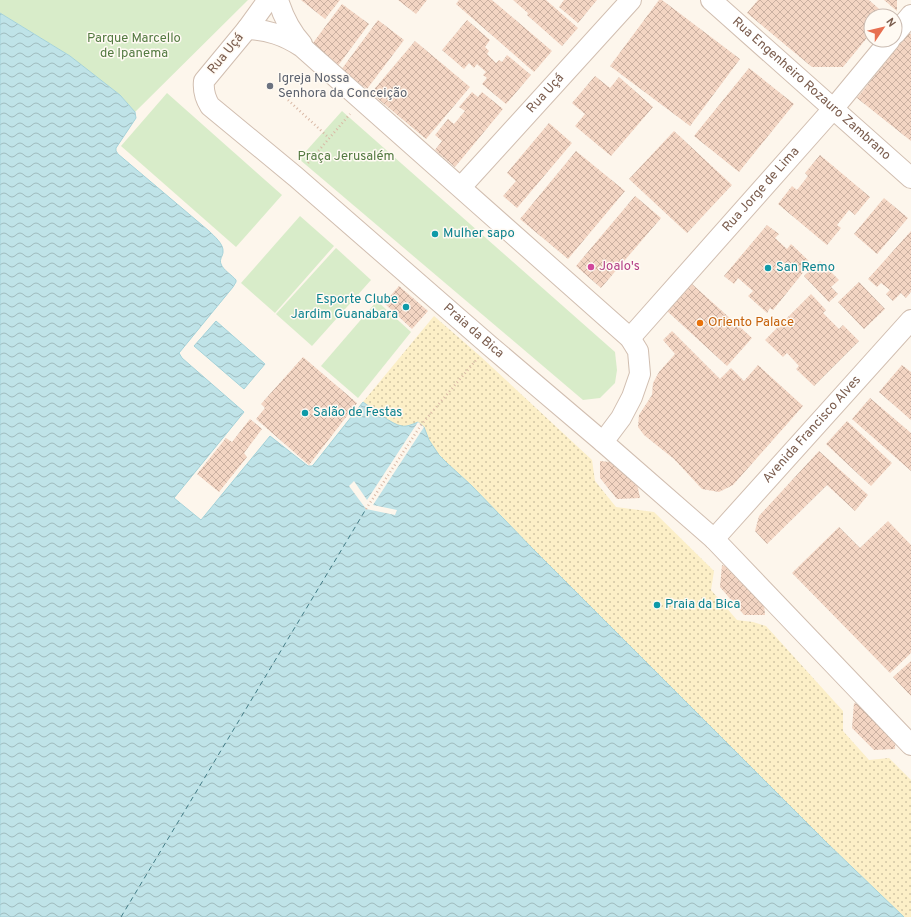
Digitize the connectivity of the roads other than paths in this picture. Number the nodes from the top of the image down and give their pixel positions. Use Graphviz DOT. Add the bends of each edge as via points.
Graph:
graph roads {
  1 [pos="268,0"];
  2 [pos="278,0"];
  3 [pos="631,0"];
  4 [pos="711,0"];
  5 [pos="911,15"];
  6 [pos="903,24"];
  7 [pos="247,29"];
  8 [pos="883,48"];
  9 [pos="311,55"];
  10 [pos="204,91"];
  11 [pos="833,109"];
  12 [pos="911,178"];
  13 [pos="461,187"];
  14 [pos="911,320"];
  15 [pos="630,338"];
  16 [pos="603,442"];
  17 [pos="714,540"];
  18 [pos="911,745"];
  1 -- 7 [label="street, Rua Uçá"];
  2 -- 9 [label="street" via="292,31"];
  3 -- 13 [label="street, Rua Uçá"];
  4 -- 11 [label="street, Rua Engenheiro Rozauro Zambrano"];
  5 -- 6 [label="street"];
  7 -- 9 [label="street" via="281,35"];
  7 -- 10 [label="street, Rua Uçá" via="204,81"];
  8 -- 11 [label="street, Rua Jorge de Lima"];
  9 -- 13 [label="street"];
  10 -- 16 [label="street, Praia da Bica" via="210,106"];
  11 -- 12 [label="street, Rua Engenheiro Rozauro Zambrano"];
  11 -- 15 [label="street, Rua Jorge de Lima"];
  13 -- 15 [label="street"];
  14 -- 17 [label="street, Avenida Francisco Alves"];
  15 -- 16 [label="street" via="638,351 640,374 621,418"];
  16 -- 17 [label="street, Praia da Bica"];
  17 -- 18 [label="street, Praia da Bica"];
}
